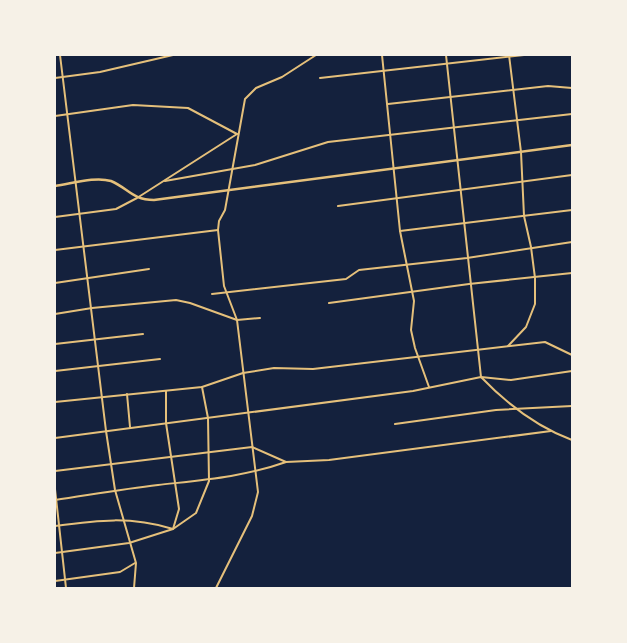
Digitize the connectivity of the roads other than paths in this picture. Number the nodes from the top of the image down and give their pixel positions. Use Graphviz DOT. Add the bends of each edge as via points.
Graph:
graph roads {
  1 [pos="60,55"];
  2 [pos="173,55"];
  3 [pos="316,55"];
  4 [pos="382,55"];
  5 [pos="446,55"];
  6 [pos="524,55"];
  7 [pos="509,56"];
  8 [pos="448,65"];
  9 [pos="384,72"];
  10 [pos="63,77"];
  11 [pos="55,78"];
  12 [pos="320,78"];
  13 [pos="572,88"];
  14 [pos="513,89"];
  15 [pos="452,96"];
  16 [pos="388,104"];
  17 [pos="68,114"];
  18 [pos="572,114"];
  19 [pos="55,116"];
  20 [pos="517,120"];
  21 [pos="456,128"];
  22 [pos="237,134"];
  23 [pos="391,135"];
  24 [pos="572,145"];
  25 [pos="521,152"];
  26 [pos="458,159"];
  27 [pos="395,168"];
  28 [pos="231,170"];
  29 [pos="572,176"];
  30 [pos="164,181"];
  31 [pos="524,181"];
  32 [pos="78,183"];
  33 [pos="55,186"];
  34 [pos="460,188"];
  35 [pos="227,190"];
  36 [pos="398,197"];
  37 [pos="137,198"];
  38 [pos="338,206"];
  39 [pos="572,210"];
  40 [pos="81,214"];
  41 [pos="524,216"];
  42 [pos="55,218"];
  43 [pos="464,223"];
  44 [pos="218,230"];
  45 [pos="400,232"];
  46 [pos="572,242"];
  47 [pos="85,247"];
  48 [pos="531,247"];
  49 [pos="55,250"];
  50 [pos="467,258"];
  51 [pos="406,263"];
  52 [pos="148,269"];
  53 [pos="572,273"];
  54 [pos="535,278"];
  55 [pos="89,279"];
  56 [pos="55,282"];
  57 [pos="469,284"];
  58 [pos="226,292"];
  59 [pos="412,293"];
  60 [pos="212,294"];
  61 [pos="329,303"];
  62 [pos="92,308"];
  63 [pos="55,314"];
  64 [pos="260,318"];
  65 [pos="237,320"];
  66 [pos="143,334"];
  67 [pos="96,339"];
  68 [pos="55,344"];
  69 [pos="508,346"];
  70 [pos="477,350"];
  71 [pos="572,355"];
  72 [pos="418,356"];
  73 [pos="160,359"];
  74 [pos="99,366"];
  75 [pos="55,371"];
  76 [pos="572,371"];
  77 [pos="243,373"];
  78 [pos="481,377"];
  79 [pos="202,387"];
  80 [pos="429,388"];
  81 [pos="166,391"];
  82 [pos="127,394"];
  83 [pos="102,397"];
  84 [pos="55,402"];
  85 [pos="572,406"];
  86 [pos="517,409"];
  87 [pos="248,413"];
  88 [pos="208,418"];
  89 [pos="166,423"];
  90 [pos="395,424"];
  91 [pos="130,428"];
  92 [pos="106,431"];
  93 [pos="551,431"];
  94 [pos="55,438"];
  95 [pos="572,440"];
  96 [pos="252,446"];
  97 [pos="209,451"];
  98 [pos="171,456"];
  99 [pos="286,462"];
  100 [pos="111,464"];
  101 [pos="55,471"];
  102 [pos="255,473"];
  103 [pos="209,481"];
  104 [pos="175,483"];
  105 [pos="55,489"];
  106 [pos="116,490"];
  107 [pos="56,500"];
  108 [pos="123,519"];
  109 [pos="57,526"];
  110 [pos="173,529"];
  111 [pos="129,543"];
  112 [pos="61,552"];
  113 [pos="55,553"];
  114 [pos="136,563"];
  115 [pos="65,579"];
  116 [pos="55,581"];
  117 [pos="66,588"];
  118 [pos="134,588"];
  119 [pos="216,588"];
  1 -- 10 [label="street"];
  2 -- 10 [label="street"];
  3 -- 22 [label="street" via="282,77 256,88 245,99"];
  4 -- 9 [label="street"];
  5 -- 8 [label="street"];
  6 -- 7 [label="street"];
  7 -- 8 [label="street"];
  7 -- 14 [label="street"];
  8 -- 9 [label="street"];
  8 -- 15 [label="street"];
  9 -- 12 [label="street"];
  9 -- 16 [label="street"];
  10 -- 11 [label="street"];
  10 -- 17 [label="street"];
  13 -- 14 [label="street"];
  14 -- 15 [label="street"];
  14 -- 20 [label="street"];
  15 -- 16 [label="street"];
  15 -- 21 [label="street"];
  16 -- 23 [label="street"];
  17 -- 19 [label="street"];
  17 -- 22 [label="street" via="133,104 188,108"];
  17 -- 32 [label="street"];
  18 -- 20 [label="street"];
  20 -- 21 [label="street"];
  20 -- 25 [label="street"];
  21 -- 23 [label="street"];
  21 -- 26 [label="street"];
  22 -- 28 [label="street"];
  22 -- 30 [label="street"];
  23 -- 27 [label="street"];
  23 -- 28 [label="street" via="328,142"];
  24 -- 25 [label="main road"];
  25 -- 26 [label="main road"];
  25 -- 31 [label="street"];
  26 -- 27 [label="main road"];
  26 -- 34 [label="street"];
  27 -- 35 [label="main road"];
  27 -- 36 [label="street"];
  28 -- 30 [label="street"];
  28 -- 35 [label="street"];
  29 -- 31 [label="street"];
  30 -- 37 [label="street"];
  31 -- 34 [label="street"];
  31 -- 41 [label="street"];
  32 -- 33 [label="main road"];
  32 -- 37 [label="main road" via="110,181"];
  32 -- 40 [label="street"];
  34 -- 36 [label="street"];
  34 -- 43 [label="street"];
  35 -- 37 [label="main road" via="154,200"];
  35 -- 44 [label="street"];
  36 -- 38 [label="street"];
  36 -- 45 [label="street"];
  37 -- 40 [label="street" via="116,209"];
  39 -- 41 [label="street"];
  40 -- 42 [label="street"];
  40 -- 47 [label="street"];
  41 -- 43 [label="street"];
  41 -- 48 [label="street"];
  43 -- 45 [label="street"];
  43 -- 50 [label="street"];
  44 -- 47 [label="street"];
  44 -- 58 [label="street"];
  45 -- 51 [label="street"];
  46 -- 48 [label="street"];
  47 -- 49 [label="street"];
  47 -- 55 [label="street"];
  48 -- 50 [label="street"];
  48 -- 54 [label="street"];
  50 -- 51 [label="street"];
  50 -- 57 [label="street"];
  51 -- 58 [label="street" via="360,270 346,279"];
  51 -- 59 [label="street"];
  52 -- 55 [label="street"];
  53 -- 54 [label="street"];
  54 -- 57 [label="street"];
  54 -- 69 [label="street" via="535,304 526,327"];
  55 -- 56 [label="street"];
  55 -- 62 [label="street"];
  57 -- 59 [label="street"];
  57 -- 70 [label="street"];
  58 -- 60 [label="street"];
  58 -- 65 [label="street"];
  59 -- 61 [label="street"];
  59 -- 72 [label="street" via="411,330"];
  62 -- 63 [label="street"];
  62 -- 65 [label="street" via="176,300"];
  62 -- 67 [label="street"];
  64 -- 65 [label="street"];
  65 -- 77 [label="street"];
  66 -- 67 [label="street"];
  67 -- 68 [label="street"];
  67 -- 74 [label="street"];
  69 -- 70 [label="street"];
  69 -- 71 [label="street" via="545,342"];
  70 -- 72 [label="street"];
  70 -- 78 [label="street"];
  72 -- 77 [label="street" via="313,369 274,368"];
  72 -- 80 [label="street"];
  73 -- 74 [label="street"];
  74 -- 75 [label="street"];
  74 -- 83 [label="street"];
  76 -- 78 [label="street" via="511,380"];
  77 -- 79 [label="street"];
  77 -- 87 [label="street"];
  78 -- 80 [label="street"];
  78 -- 86 [label="street"];
  79 -- 81 [label="street"];
  79 -- 88 [label="street"];
  80 -- 87 [label="street"];
  81 -- 82 [label="street"];
  81 -- 89 [label="street"];
  82 -- 83 [label="street"];
  82 -- 91 [label="street"];
  83 -- 84 [label="street"];
  83 -- 92 [label="street"];
  85 -- 86 [label="street"];
  86 -- 90 [label="street"];
  86 -- 93 [label="street"];
  87 -- 88 [label="street"];
  87 -- 96 [label="street"];
  88 -- 89 [label="street"];
  88 -- 97 [label="street"];
  89 -- 91 [label="street"];
  89 -- 98 [label="street"];
  91 -- 92 [label="street"];
  92 -- 94 [label="street"];
  92 -- 100 [label="street"];
  93 -- 95 [label="street"];
  93 -- 99 [label="street" via="329,460"];
  96 -- 97 [label="street"];
  96 -- 99 [label="street"];
  96 -- 102 [label="street"];
  97 -- 98 [label="street"];
  97 -- 103 [label="street"];
  98 -- 100 [label="street"];
  98 -- 104 [label="street"];
  99 -- 102 [label="street"];
  100 -- 101 [label="street"];
  100 -- 106 [label="street"];
  102 -- 103 [label="street"];
  102 -- 119 [label="street" via="258,492 252,516"];
  103 -- 104 [label="street"];
  103 -- 110 [label="street" via="196,513"];
  104 -- 106 [label="street"];
  104 -- 110 [label="street" via="179,508"];
  105 -- 107 [label="street"];
  106 -- 107 [label="street"];
  106 -- 108 [label="street"];
  107 -- 109 [label="street"];
  108 -- 109 [label="street"];
  108 -- 110 [label="street" via="148,521"];
  108 -- 111 [label="street"];
  109 -- 112 [label="street"];
  110 -- 111 [label="street"];
  111 -- 112 [label="street"];
  111 -- 114 [label="street"];
  112 -- 113 [label="street"];
  112 -- 115 [label="street"];
  114 -- 115 [label="street" via="120,572"];
  114 -- 118 [label="street"];
  115 -- 116 [label="street"];
  115 -- 117 [label="street"];
}
